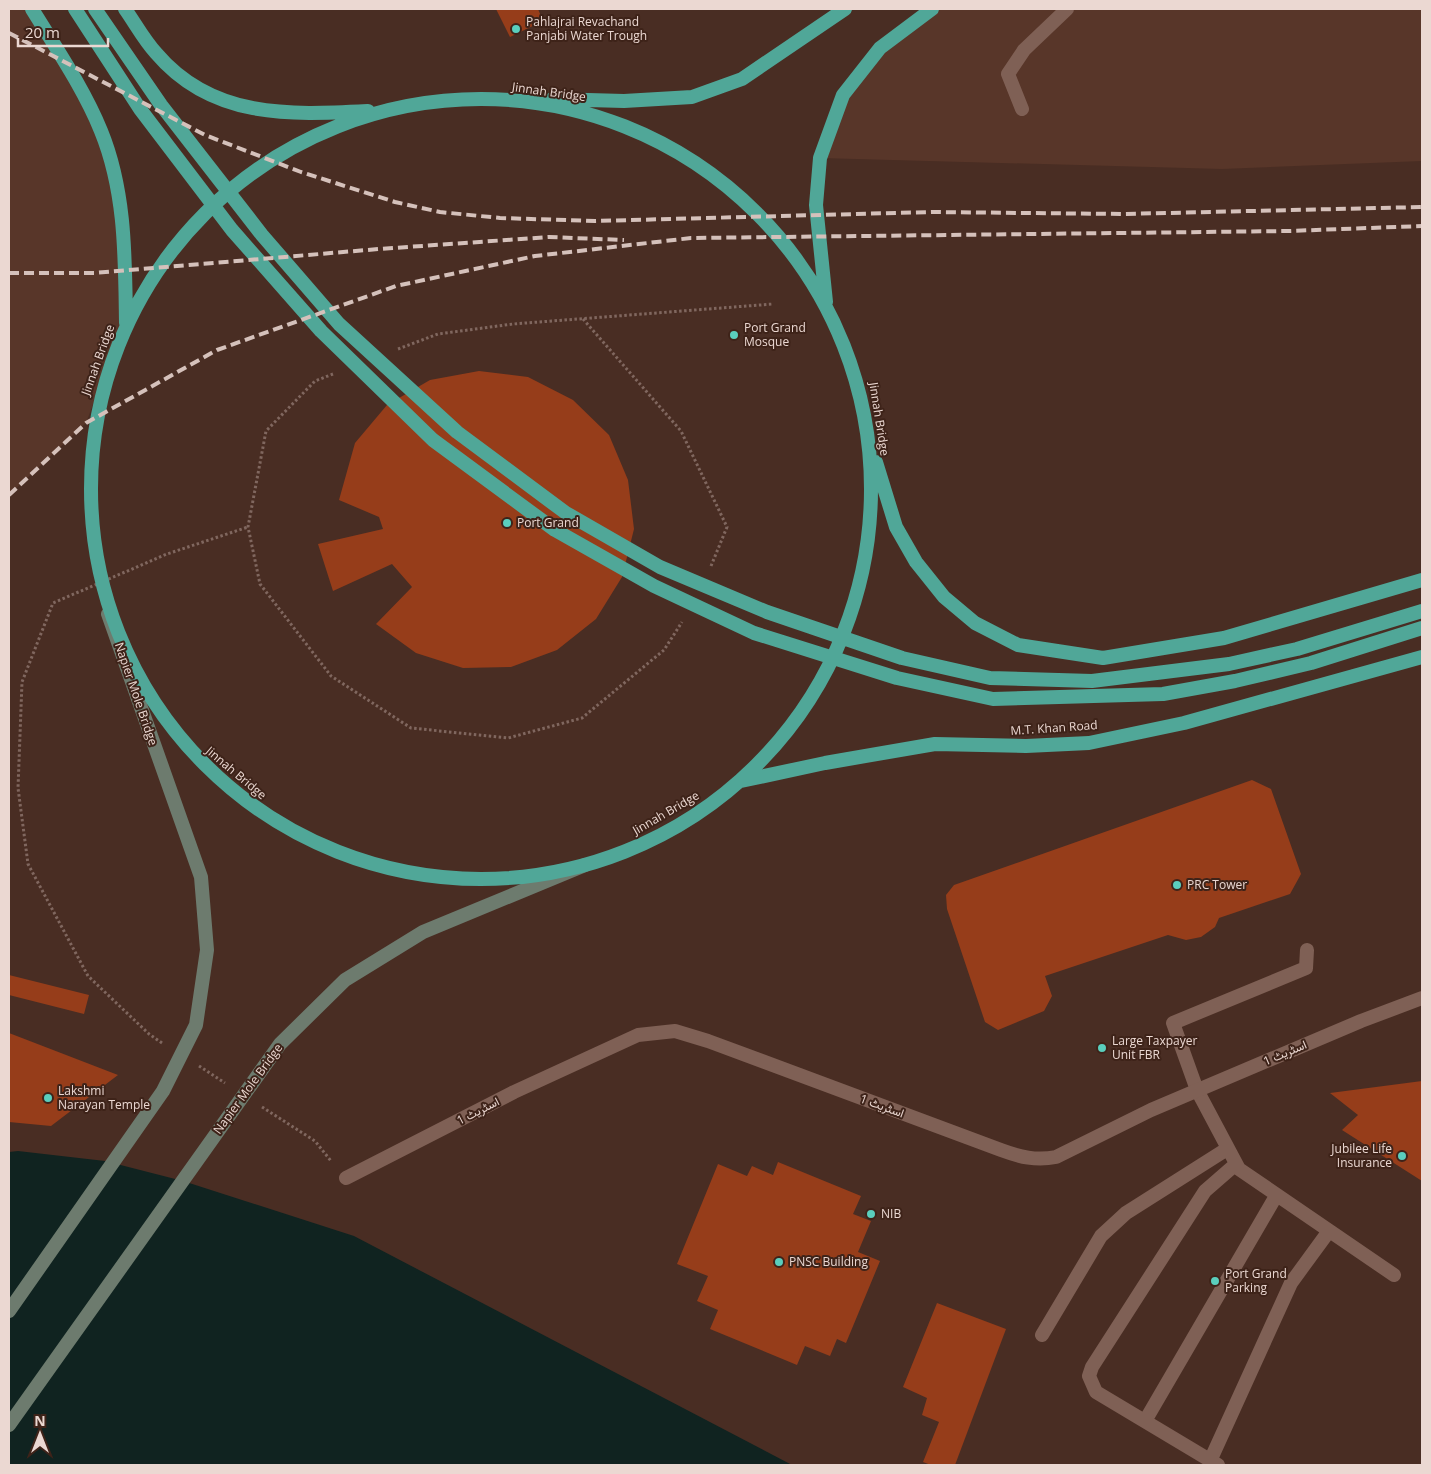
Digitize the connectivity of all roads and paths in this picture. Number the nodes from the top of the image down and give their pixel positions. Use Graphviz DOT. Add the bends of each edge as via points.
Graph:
graph roads {
  1 [pos="32,9"];
  2 [pos="75,9"];
  3 [pos="95,9"];
  4 [pos="125,9"];
  5 [pos="845,9"];
  6 [pos="932,9"];
  7 [pos="1067,9"];
  8 [pos="482,97"];
  9 [pos="1022,109"];
  10 [pos="378,111"];
  11 [pos="826,303"];
  12 [pos="126,324"];
  13 [pos="871,447"];
  14 [pos="248,527"];
  15 [pos="1422,580"];
  16 [pos="1422,611"];
  17 [pos="108,614"];
  18 [pos="1422,628"];
  19 [pos="1422,657"];
  20 [pos="741,782"];
  21 [pos="585,866"];
  22 [pos="1307,950"];
  23 [pos="1422,998"];
  24 [pos="166,1045"];
  25 [pos="190,1061"];
  26 [pos="232,1088"];
  27 [pos="1197,1090"];
  28 [pos="257,1104"];
  29 [pos="1227,1149"];
  30 [pos="1236,1164"];
  31 [pos="346,1178"];
  32 [pos="1276,1196"];
  33 [pos="1329,1231"];
  34 [pos="1394,1275"];
  35 [pos="9,1311"];
  36 [pos="1042,1335"];
  37 [pos="1145,1421"];
  38 [pos="9,1425"];
  39 [pos="1214,1463"];
  1 -- 12 [label="highway" via="101,132 117,190 125,240"];
  2 -- 18 [label="highway" via="140,109 232,230 321,331 432,440 555,530 654,586 754,633 897,678 993,698 1163,694 1311,663"];
  3 -- 16 [label="highway" via="167,113 262,235 340,324 464,438 566,513 660,567 767,612 893,655 990,678 1092,681 1229,664 1297,648"];
  4 -- 10 [label="highway" via="156,53 191,85 224,102 266,111 307,114"];
  5 -- 8 [label="highway" via="742,79 692,97 624,101"];
  6 -- 11 [label="highway" via="880,48 843,95 820,158 816,205"];
  7 -- 9 [label="street" via="1024,50 1008,74"];
  8 -- 10 [label="highway, Jinnah Bridge"];
  8 -- 11 [label="highway, Jinnah Bridge" via="586,112 682,153 765,218"];
  10 -- 12 [label="highway, Jinnah Bridge" via="273,156 185,229"];
  11 -- 13 [label="highway, Jinnah Bridge" via="848,349 863,397"];
  12 -- 17 [label="highway, Jinnah Bridge" via="99,394 88,468 90,542"];
  13 -- 15 [label="highway" via="896,527 916,562 944,596 975,622 1018,645 1103,658 1224,638"];
  13 -- 20 [label="highway, Jinnah Bridge" via="872,522 856,603 832,664 792,727"];
  14 -- 24 [label="path" via="167,554 53,602 22,682 18,788 28,864 88,976 149,1034"];
  17 -- 21 [label="highway, Jinnah Bridge" via="143,690 195,758 260,812 334,852 416,874 501,879"];
  17 -- 35 [label="main road, Napier Mole Bridge" via="201,877 207,950 196,1025 163,1091"];
  19 -- 20 [label="highway, M.T. Khan Road" via="1184,723 1089,743 1026,746 935,744"];
  20 -- 21 [label="highway, Jinnah Bridge" via="693,817 641,846"];
  21 -- 38 [label="main road, Napier Mole Bridge" via="423,932 344,980 280,1044"];
  22 -- 27 [label="street" via="1306,968 1173,1023"];
  23 -- 27 [label="street, اسٹریٹ 1"];
  25 -- 26 [label="path"];
  27 -- 29 [label="street"];
  27 -- 31 [label="street, اسٹریٹ 1" via="1056,1157 1031,1159 675,1031 638,1035 514,1092"];
  28 -- 31 [label="path" via="315,1141"];
  29 -- 30 [label="street"];
  29 -- 36 [label="street" via="1126,1213 1101,1236"];
  30 -- 32 [label="street"];
  30 -- 37 [label="street" via="1205,1191 1092,1367 1089,1376 1096,1392"];
  32 -- 33 [label="street"];
  32 -- 37 [label="street"];
  33 -- 34 [label="street"];
  33 -- 39 [label="street" via="1291,1283"];
  37 -- 39 [label="street"];
}
